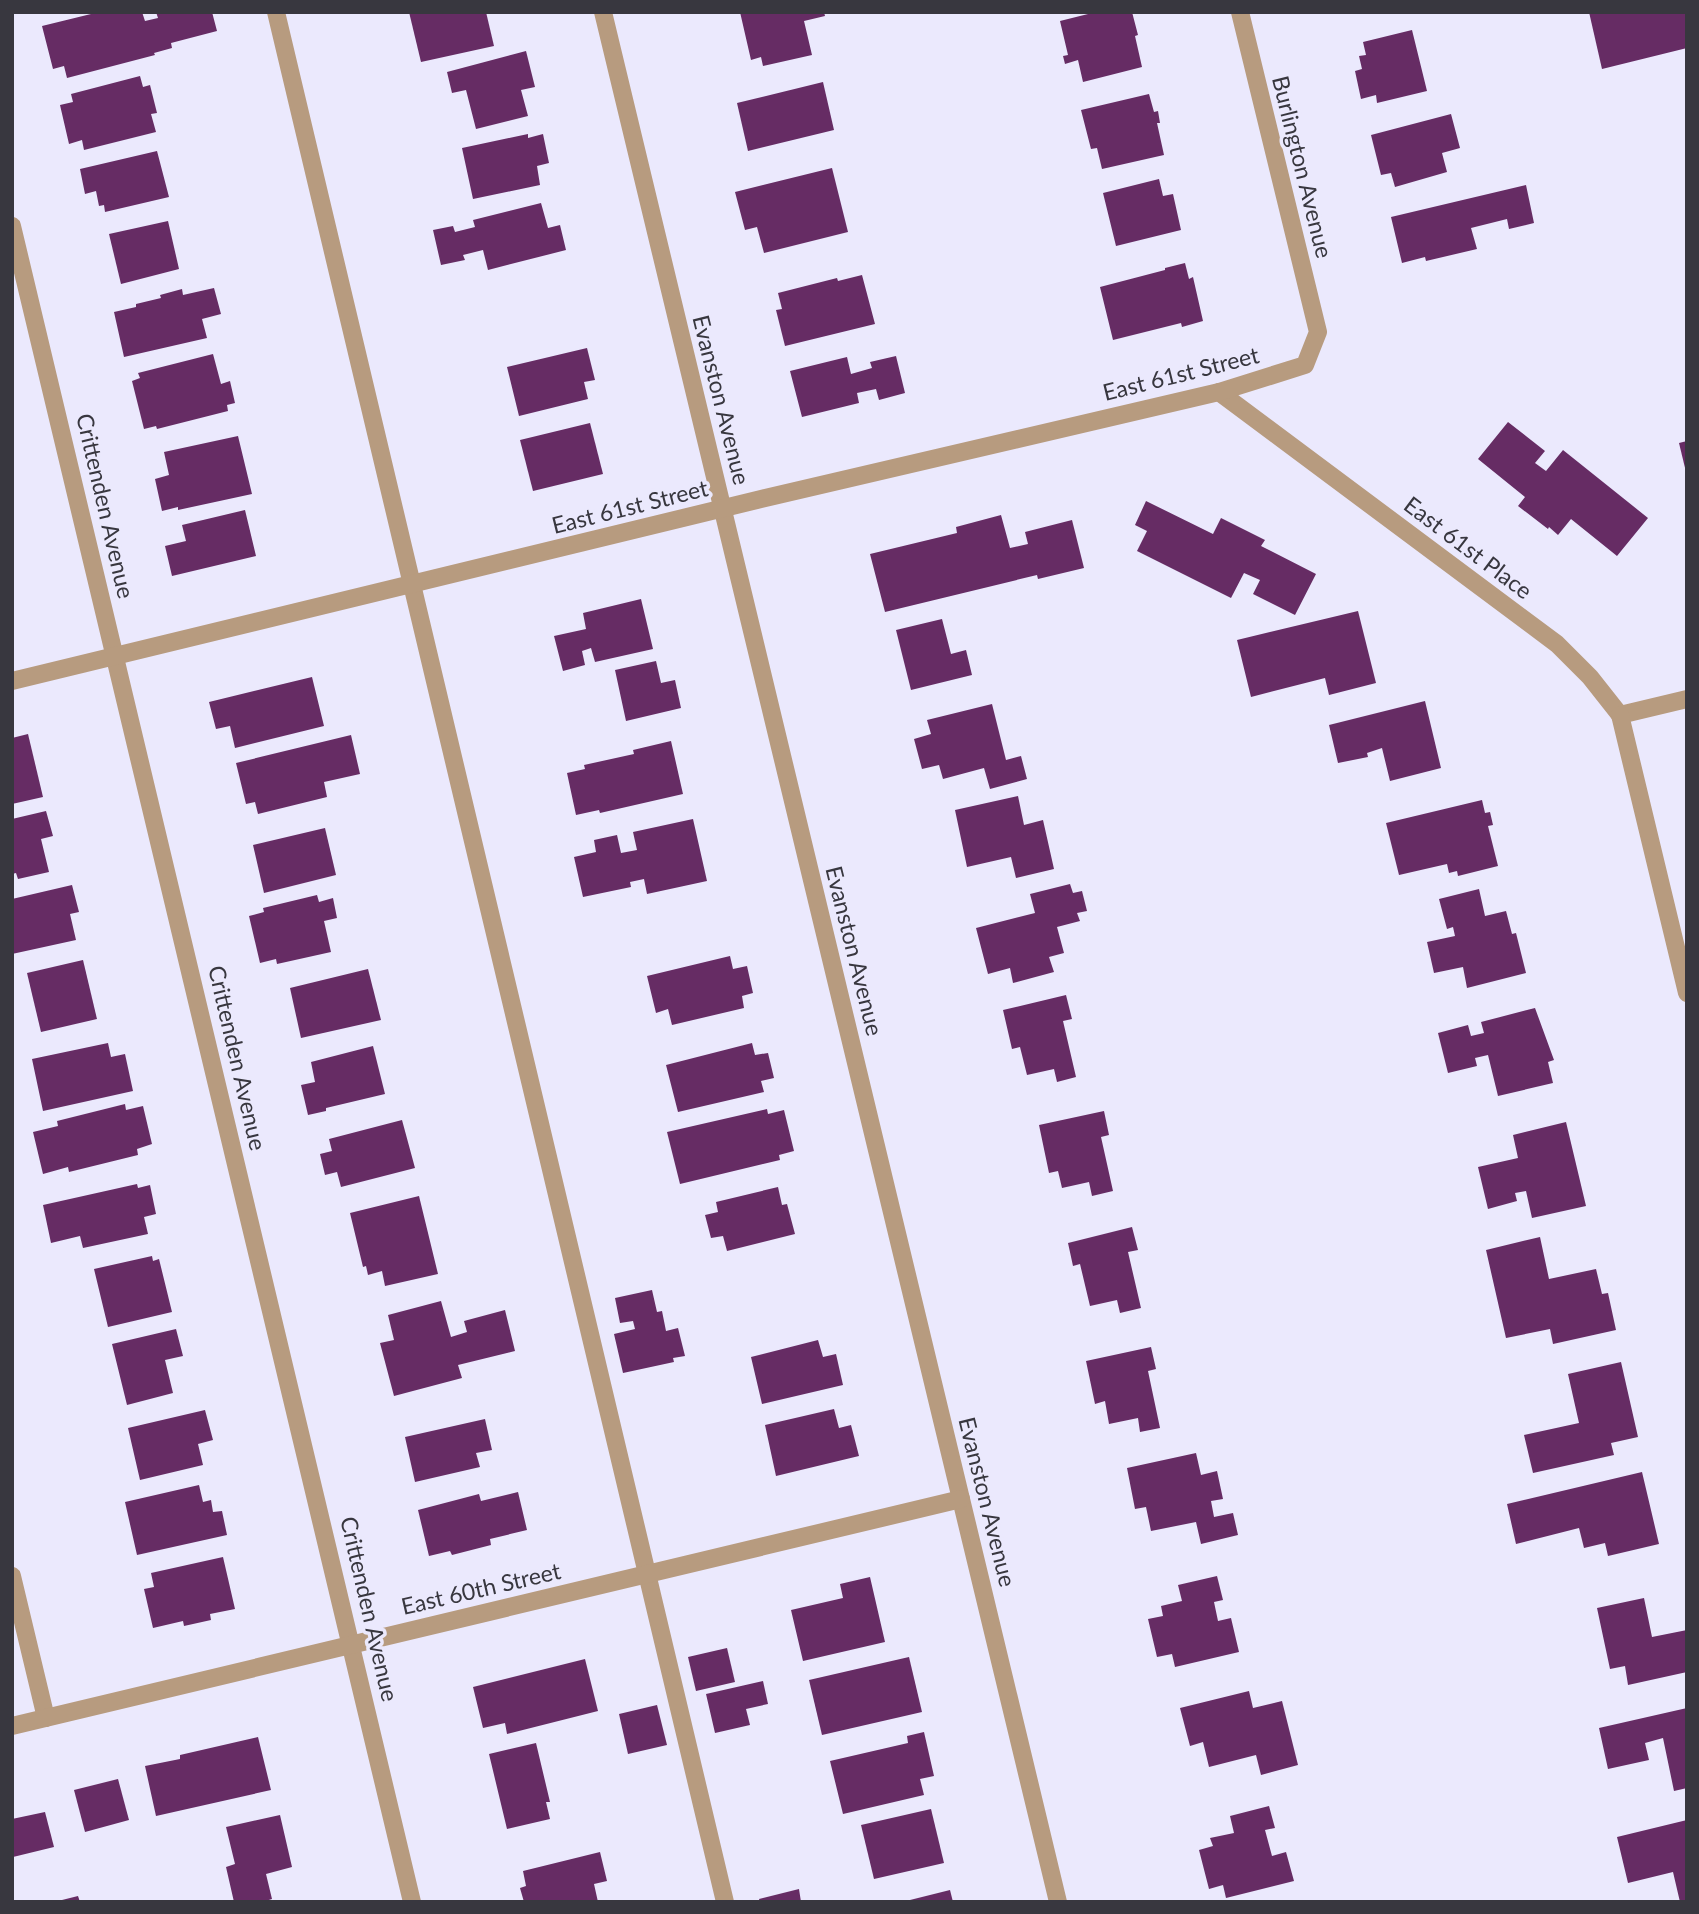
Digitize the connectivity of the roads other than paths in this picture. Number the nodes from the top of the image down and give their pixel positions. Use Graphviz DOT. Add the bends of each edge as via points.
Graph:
graph roads {
  1 [pos="276,12"];
  2 [pos="603,12"];
  3 [pos="1240,12"];
  4 [pos="12,226"];
  5 [pos="1318,332"];
  6 [pos="1219,392"];
  7 [pos="722,509"];
  8 [pos="413,585"];
  9 [pos="116,657"];
  10 [pos="12,681"];
  11 [pos="1687,699"];
  12 [pos="1619,715"];
  13 [pos="1687,993"];
  14 [pos="961,1499"];
  15 [pos="646,1575"];
  16 [pos="12,1576"];
  17 [pos="353,1646"];
  18 [pos="46,1718"];
  19 [pos="12,1726"];
  20 [pos="412,1902"];
  21 [pos="724,1902"];
  22 [pos="1058,1902"];
  1 -- 8 [label="street"];
  2 -- 7 [label="street, Evanston Avenue"];
  3 -- 5 [label="street, Burlington Avenue"];
  4 -- 9 [label="street, Crittenden Avenue"];
  5 -- 6 [label="street, East 61st Street" via="1305,365"];
  6 -- 7 [label="street, East 61st Street"];
  6 -- 12 [label="street, East 61st Place" via="1557,645"];
  7 -- 8 [label="street, East 61st Street"];
  7 -- 14 [label="street, Evanston Avenue"];
  8 -- 9 [label="street, East 61st Street"];
  8 -- 15 [label="street"];
  9 -- 10 [label="street, East 61st Street"];
  9 -- 17 [label="street, Crittenden Avenue"];
  11 -- 12 [label="street"];
  12 -- 13 [label="street"];
  14 -- 15 [label="street, East 60th Street"];
  14 -- 22 [label="street, Evanston Avenue"];
  15 -- 17 [label="street, East 60th Street"];
  15 -- 21 [label="street"];
  16 -- 18 [label="street"];
  17 -- 18 [label="street, East 60th Street"];
  17 -- 20 [label="street, Crittenden Avenue"];
  18 -- 19 [label="street, East 60th Street"];
}
